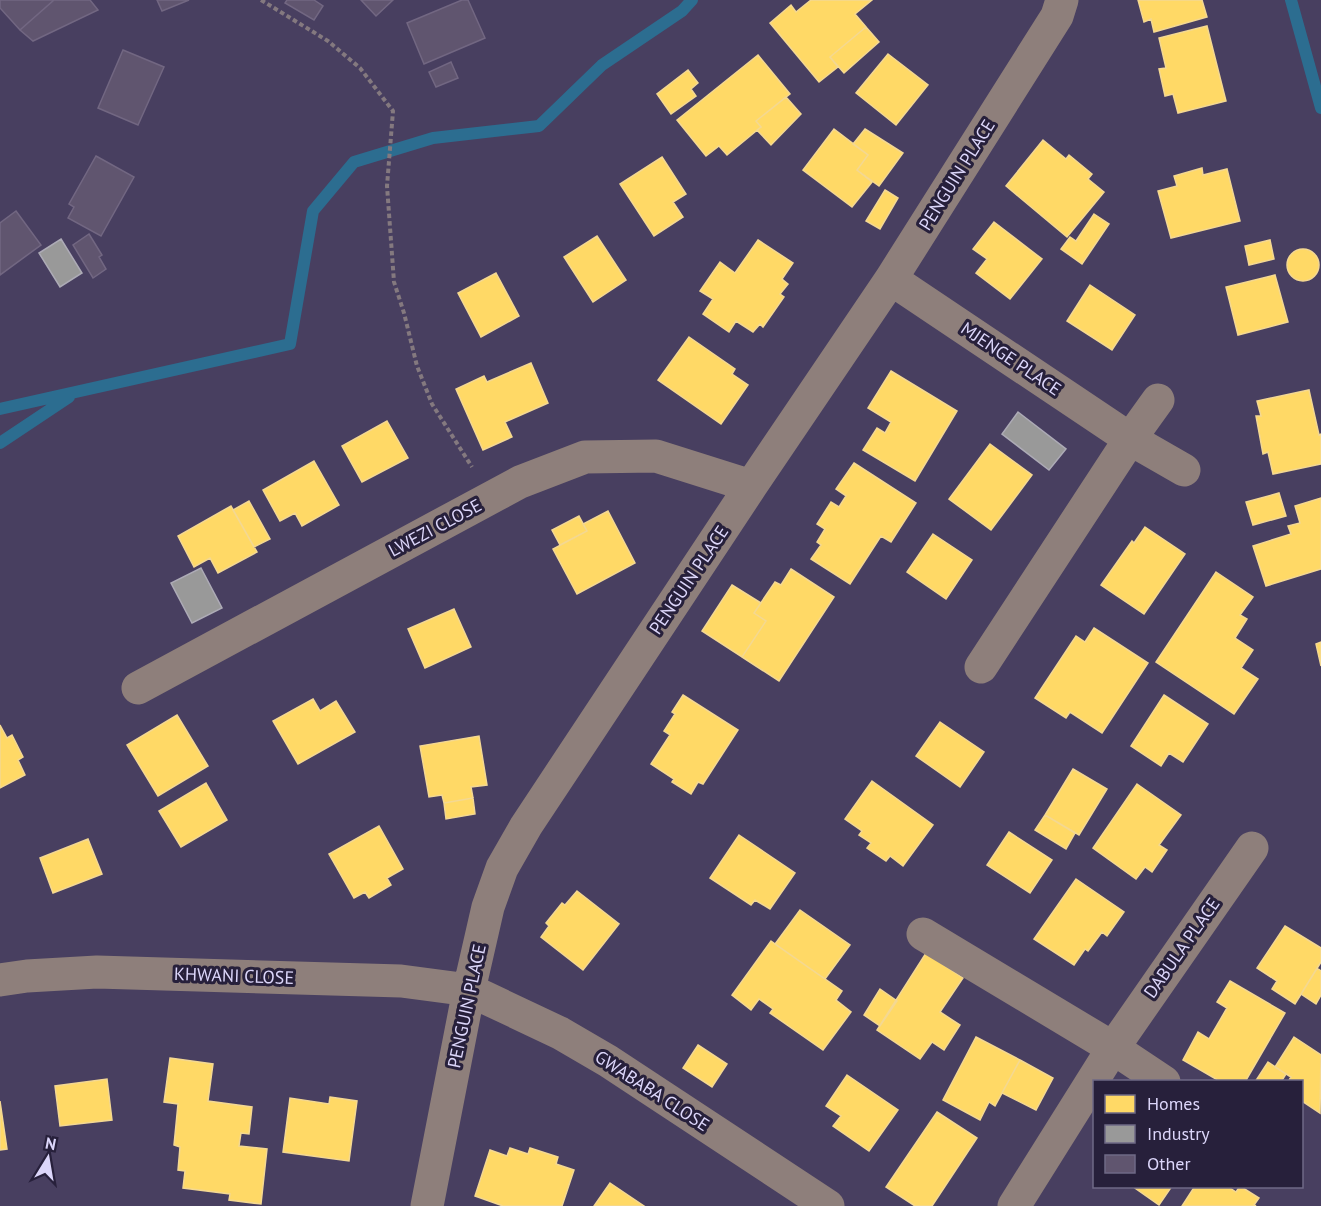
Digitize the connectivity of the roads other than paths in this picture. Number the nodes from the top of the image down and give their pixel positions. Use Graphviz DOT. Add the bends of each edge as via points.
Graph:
graph roads {
  1 [pos="1062,0"];
  2 [pos="891,279"];
  3 [pos="1158,400"];
  4 [pos="1130,439"];
  5 [pos="1184,470"];
  6 [pos="751,486"];
  7 [pos="981,667"];
  8 [pos="138,688"];
  9 [pos="1252,848"];
  10 [pos="923,934"];
  11 [pos="0,980"];
  12 [pos="469,990"];
  13 [pos="1113,1048"];
  14 [pos="1161,1080"];
  15 [pos="427,1206"];
  16 [pos="828,1206"];
  17 [pos="1014,1206"];
  1 -- 2 [label="street, PENGUIN PLACE" via="1057,16"];
  2 -- 4 [label="street, MJENGE PLACE"];
  2 -- 6 [label="street, PENGUIN PLACE"];
  3 -- 4 [label="street"];
  4 -- 5 [label="street, MJENGE PLACE"];
  4 -- 7 [label="street"];
  6 -- 8 [label="street, LWEZI CLOSE" via="656,456 585,457 520,482"];
  6 -- 12 [label="street, PENGUIN PLACE" via="502,868 488,907"];
  9 -- 13 [label="street, DABULA PLACE"];
  10 -- 13 [label="street"];
  11 -- 12 [label="street, KHWANI CLOSE" via="97,972 401,981"];
  12 -- 15 [label="street, PENGUIN PLACE"];
  12 -- 16 [label="street, GWABABA CLOSE" via="560,1033 608,1061"];
  13 -- 14 [label="street"];
  13 -- 17 [label="street, DABULA PLACE"];
}
